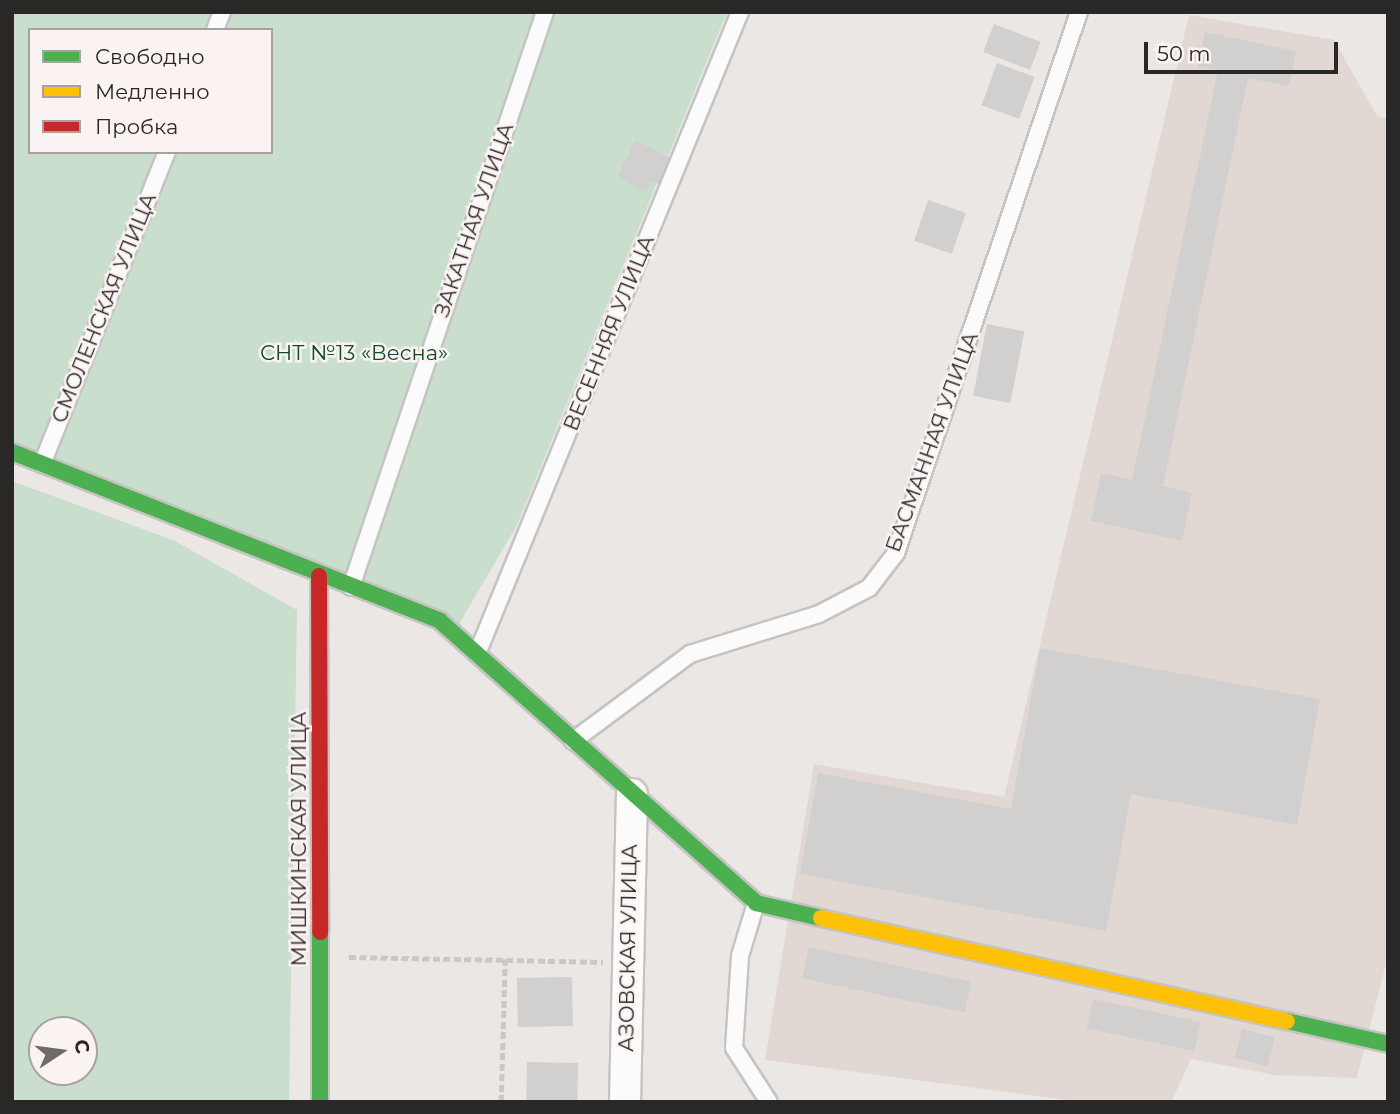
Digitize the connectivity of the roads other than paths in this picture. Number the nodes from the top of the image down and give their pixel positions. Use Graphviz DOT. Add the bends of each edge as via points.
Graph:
graph roads {
  1 [pos="545,12"];
  2 [pos="740,12"];
  3 [pos="1079,12"];
  4 [pos="166,154"];
  5 [pos="12,452"];
  6 [pos="42,464"];
  7 [pos="319,576"];
  8 [pos="351,587"];
  9 [pos="477,654"];
  10 [pos="573,741"];
  11 [pos="632,794"];
  12 [pos="756,903"];
  13 [pos="1388,1044"];
  14 [pos="320,1102"];
  15 [pos="625,1102"];
  16 [pos="769,1102"];
  1 -- 8 [label="lane, ЗАКАТНАЯ УЛИЦА"];
  2 -- 9 [label="lane, ВЕСЕННЯЯ УЛИЦА"];
  3 -- 10 [label="lane, БАСМАННАЯ УЛИЦА" via="896,553 869,587 819,614 690,654"];
  4 -- 6 [label="lane, СМОЛЕНСКАЯ УЛИЦА"];
  5 -- 6 [label="street"];
  6 -- 7 [label="street"];
  7 -- 8 [label="street"];
  7 -- 14 [label="street, МИШКИНСКАЯ УЛИЦА"];
  8 -- 9 [label="street" via="440,621"];
  9 -- 10 [label="street"];
  10 -- 11 [label="street"];
  11 -- 12 [label="street"];
  11 -- 15 [label="street, АЗОВСКАЯ УЛИЦА"];
  12 -- 13 [label="street"];
  12 -- 16 [label="lane" via="740,956 733,1048"];
}
